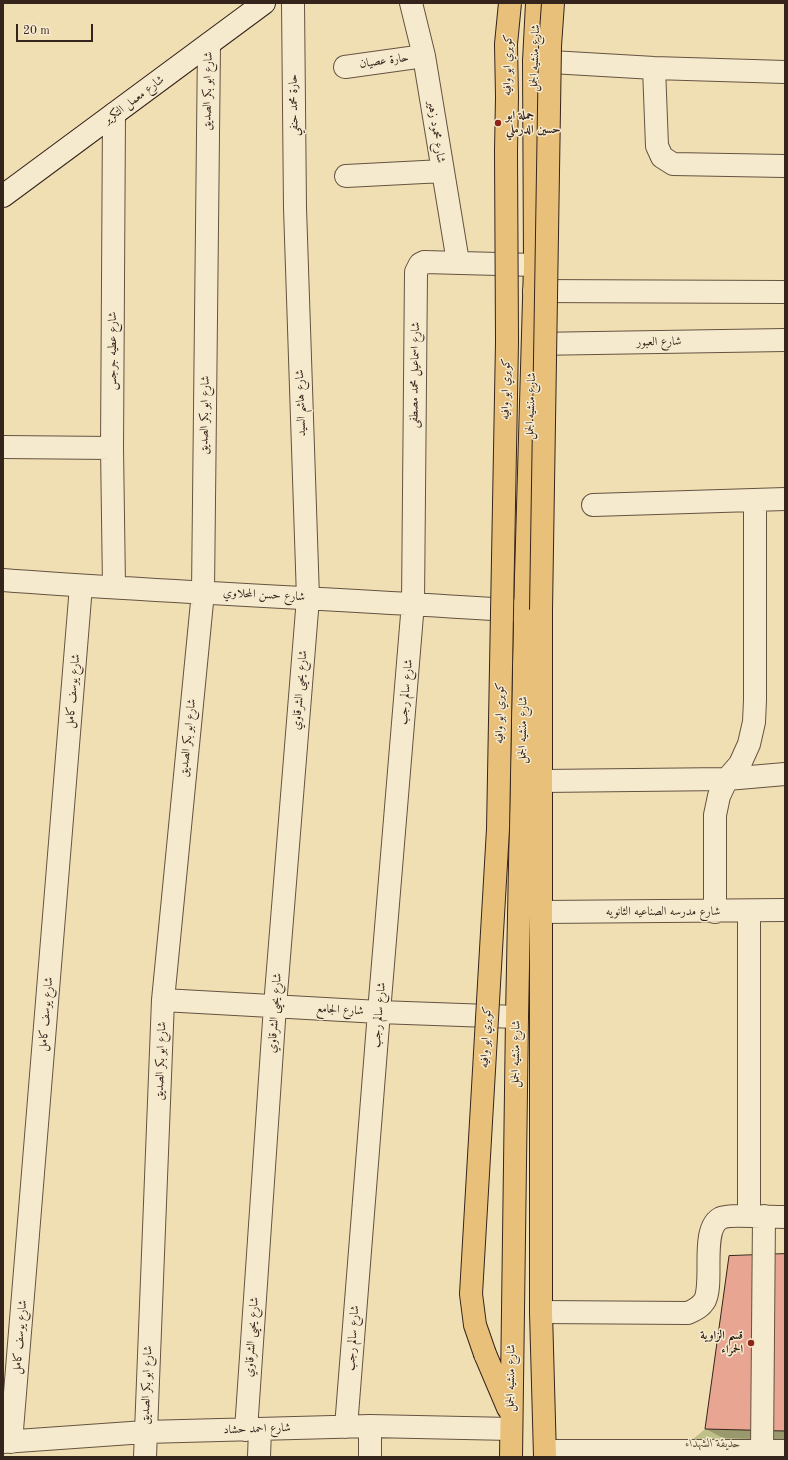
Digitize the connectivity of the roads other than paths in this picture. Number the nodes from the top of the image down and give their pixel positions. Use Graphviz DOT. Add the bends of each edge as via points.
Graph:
graph roads {
  1 [pos="264,3"];
  2 [pos="293,3"];
  3 [pos="411,3"];
  4 [pos="510,3"];
  5 [pos="537,3"];
  6 [pos="553,3"];
  7 [pos="209,44"];
  8 [pos="424,56"];
  9 [pos="534,61"];
  10 [pos="345,67"];
  11 [pos="654,68"];
  12 [pos="785,72"];
  13 [pos="114,114"];
  14 [pos="785,166"];
  15 [pos="443,171"];
  16 [pos="346,176"];
  17 [pos="3,196"];
  18 [pos="295,208"];
  19 [pos="458,262"];
  20 [pos="535,265"];
  21 [pos="534,291"];
  22 [pos="785,292"];
  23 [pos="785,340"];
  24 [pos="533,344"];
  25 [pos="3,447"];
  26 [pos="112,448"];
  27 [pos="785,499"];
  28 [pos="755,500"];
  29 [pos="593,505"];
  30 [pos="3,580"];
  31 [pos="81,586"];
  32 [pos="114,588"];
  33 [pos="203,592"];
  34 [pos="308,598"];
  35 [pos="413,604"];
  36 [pos="533,611"];
  37 [pos="785,774"];
  38 [pos="727,779"];
  39 [pos="542,781"];
  40 [pos="785,910"];
  41 [pos="749,911"];
  42 [pos="542,912"];
  43 [pos="715,912"];
  44 [pos="163,1000"];
  45 [pos="275,1006"];
  46 [pos="379,1012"];
  47 [pos="516,1017"];
  48 [pos="766,1216"];
  49 [pos="541,1312"];
  50 [pos="511,1422"];
  51 [pos="370,1426"];
  52 [pos="346,1427"];
  53 [pos="253,1429"];
  54 [pos="145,1432"];
  55 [pos="7,1442"];
  56 [pos="39,1448"];
  57 [pos="762,1451"];
  58 [pos="785,1451"];
  59 [pos="545,1454"];
  60 [pos="145,1457"];
  61 [pos="259,1457"];
  62 [pos="370,1457"];
  63 [pos="511,1457"];
  1 -- 7 [label="street, شارع معمل التكرير"];
  2 -- 18 [label="street, حارة محمد حنفي"];
  3 -- 8 [label="street, شارع محمود زهير"];
  4 -- 50 [label="main road, كوبري ابو وافيه, bridge" via="506,44 507,342 498,829 471,1294 475,1325"];
  5 -- 9 [label="main road, شارع منشيه الجمل"];
  6 -- 36 [label="main road, bridge"];
  7 -- 13 [label="street, شارع معمل التكرير"];
  7 -- 33 [label="street, شارع ابو بكر الصديق"];
  8 -- 10 [label="street, حارة عصيان"];
  8 -- 15 [label="street, شارع محمود زهير"];
  9 -- 11 [label="street"];
  9 -- 20 [label="main road, شارع منشيه الجمل"];
  11 -- 12 [label="street"];
  11 -- 14 [label="street" via="657,146 662,157 673,164"];
  13 -- 17 [label="street, شارع معمل التكرير"];
  13 -- 26 [label="street, شارع عطيه جرجس"];
  15 -- 16 [label="street"];
  15 -- 19 [label="street, شارع محمود زهير"];
  18 -- 34 [label="street, شارع هاشم السيد"];
  19 -- 20 [label="street, شارع اسماعيل محمد مصطفى"];
  19 -- 35 [label="street, شارع اسماعيل محمد مصطفى" via="424,262 416,272"];
  20 -- 21 [label="main road, شارع منشيه الجمل"];
  21 -- 22 [label="street"];
  21 -- 24 [label="main road, شارع منشيه الجمل"];
  23 -- 24 [label="street, شارع العبور"];
  24 -- 36 [label="main road, شارع منشيه الجمل"];
  25 -- 26 [label="street"];
  26 -- 32 [label="street, شارع عطيه جرجس"];
  27 -- 28 [label="street"];
  28 -- 29 [label="street"];
  28 -- 38 [label="street" via="754,722 749,744 740,764"];
  30 -- 31 [label="street, شارع حسن المحلاوي"];
  31 -- 32 [label="street, شارع حسن المحلاوي"];
  31 -- 55 [label="street, شارع يوسف كامل"];
  32 -- 33 [label="street, شارع حسن المحلاوي"];
  33 -- 34 [label="street, شارع حسن المحلاوي"];
  33 -- 44 [label="street, شارع ابو بكر الصديق"];
  34 -- 35 [label="street, شارع حسن المحلاوي"];
  34 -- 45 [label="street, شارع يحيى الشرقاوي"];
  35 -- 36 [label="street, شارع حسن المحلاوي"];
  35 -- 46 [label="street, شارع سالم رجب"];
  36 -- 39 [label="main road, شارع منشيه الجمل"];
  36 -- 47 [label="main road, شارع منشيه الجمل"];
  37 -- 38 [label="street"];
  38 -- 39 [label="street"];
  38 -- 43 [label="street" via="719,796 715,815"];
  39 -- 42 [label="main road, شارع منشيه الجمل"];
  40 -- 41 [label="street, شارع مدرسه الصناعيه الثانويه"];
  41 -- 43 [label="street, شارع مدرسه الصناعيه الثانويه"];
  41 -- 48 [label="street"];
  42 -- 43 [label="street, شارع مدرسه الصناعيه الثانويه"];
  42 -- 49 [label="main road, شارع منشيه الجمل"];
  44 -- 45 [label="street, شارع الجامع"];
  44 -- 54 [label="street, شارع ابو بكر الصديق"];
  45 -- 46 [label="street, شارع الجامع"];
  45 -- 53 [label="street, شارع يحيى الشرقاوي"];
  46 -- 47 [label="street, شارع الجامع"];
  46 -- 52 [label="street, شارع سالم رجب"];
  47 -- 50 [label="main road, شارع منشيه الجمل"];
  48 -- 49 [label="street" via="721,1218 713,1225 710,1236 708,1290 705,1300 693,1311"];
  48 -- 57 [label="street"];
  49 -- 59 [label="main road, شارع منشيه الجمل"];
  50 -- 51 [label="street, شارع احمد حشاد"];
  50 -- 63 [label="main road, شارع منشيه الجمل"];
  51 -- 52 [label="street, شارع احمد حشاد"];
  51 -- 62 [label="street"];
  52 -- 53 [label="street, شارع احمد حشاد"];
  53 -- 54 [label="street, شارع احمد حشاد"];
  53 -- 61 [label="street, شارع يحيى الشرقاوي"];
  54 -- 56 [label="street, شارع احمد حشاد"];
  54 -- 60 [label="street, شارع ابو بكر الصديق"];
  55 -- 56 [label="street, شارع احمد حشاد"];
  57 -- 58 [label="street"];
  57 -- 59 [label="street"];
}
